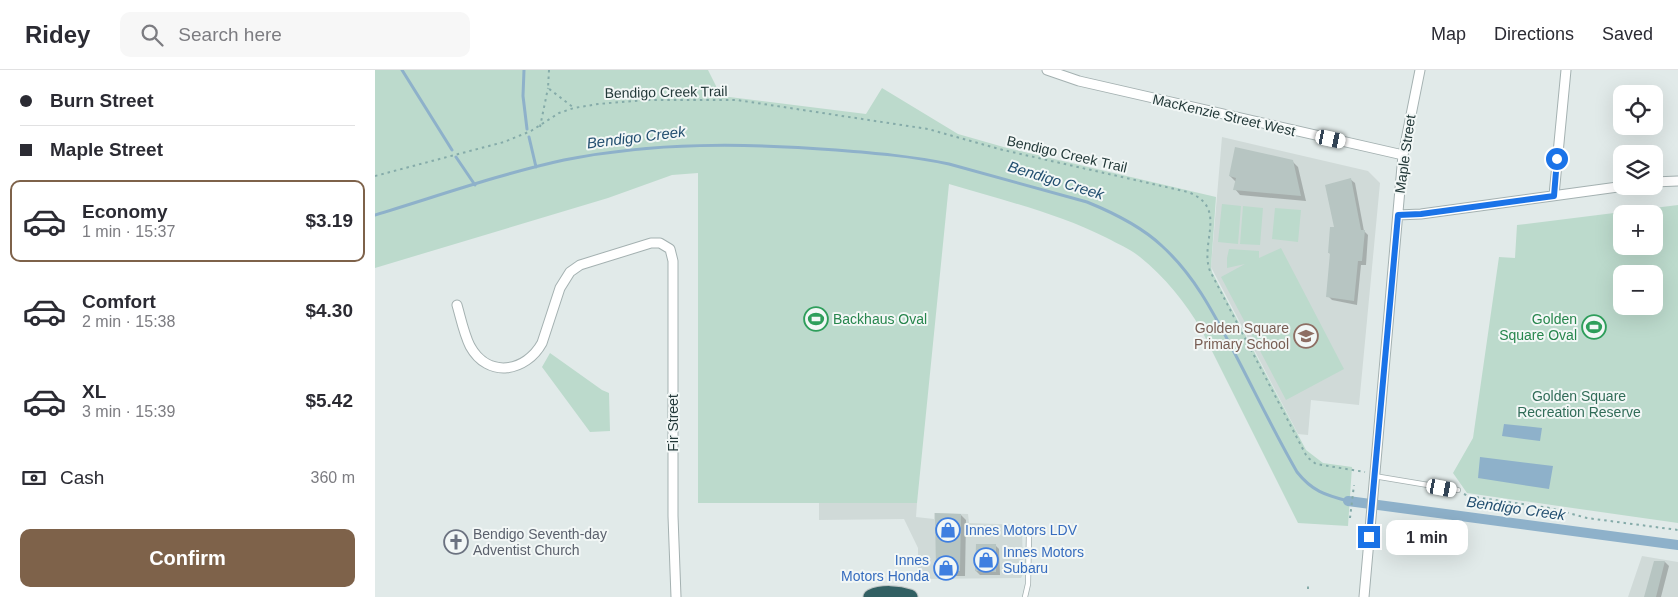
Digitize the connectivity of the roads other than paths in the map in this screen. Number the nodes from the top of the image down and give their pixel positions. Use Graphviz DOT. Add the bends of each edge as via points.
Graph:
graph roads {
  1 [pos="1047,70"];
  2 [pos="1420,70"];
  3 [pos="1566,70"];
  4 [pos="1403,155"];
  5 [pos="1678,181"];
  6 [pos="1663,182"];
  7 [pos="1613,188"];
  8 [pos="1554,196"];
  9 [pos="1398,215"];
  10 [pos="457,305"];
  11 [pos="1374,476"];
  12 [pos="1458,490"];
  13 [pos="1029,533"];
  14 [pos="676,597"];
  15 [pos="871,597"];
  16 [pos="910,597"];
  17 [pos="1025,597"];
  18 [pos="1364,597"];
  1 -- 4 [label="street, MacKenzie Street West" via="1089,83"];
  2 -- 4 [label="street, Maple Street"];
  3 -- 8 [label="street"];
  4 -- 9 [label="street, Maple Street"];
  5 -- 6 [label="street"];
  7 -- 8 [label="street"];
  8 -- 9 [label="street"];
  9 -- 11 [label="street, Maple Street"];
  10 -- 14 [label="street, Fir Street" via="475,354 489,365 513,367 527,362 538,350 562,282 575,268 651,243 660,243 670,249 673,261"];
  11 -- 12 [label="lane"];
  11 -- 18 [label="street, Maple Street"];
  13 -- 17 [label="lane"];
  15 -- 16 [label="highway" via="877,594"];
}
